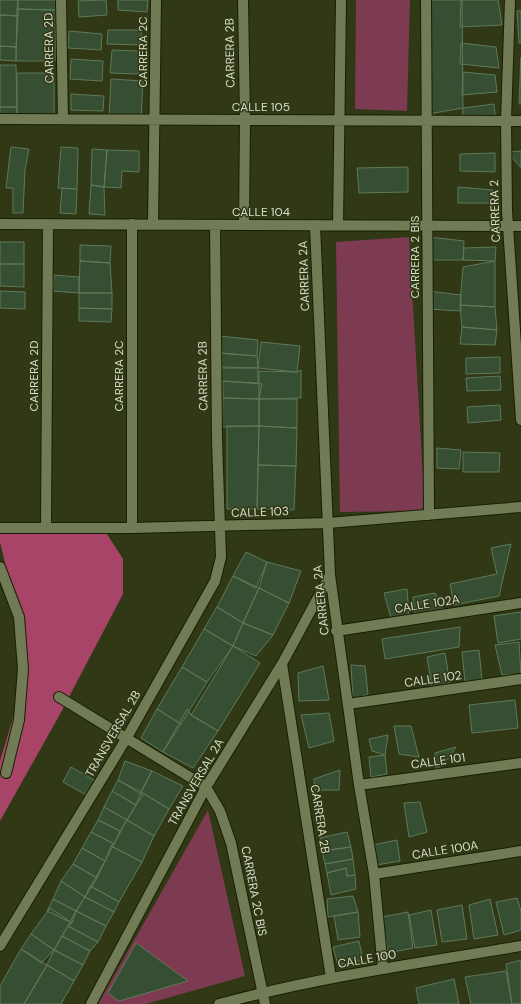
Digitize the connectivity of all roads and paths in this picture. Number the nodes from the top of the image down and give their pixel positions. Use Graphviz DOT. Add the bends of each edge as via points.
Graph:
graph roads {
  1 [pos="61,0"];
  2 [pos="156,0"];
  3 [pos="242,0"];
  4 [pos="341,0"];
  5 [pos="426,0"];
  6 [pos="510,0"];
  7 [pos="0,119"];
  8 [pos="63,119"];
  9 [pos="155,119"];
  10 [pos="245,120"];
  11 [pos="339,120"];
  12 [pos="427,120"];
  13 [pos="506,121"];
  14 [pos="521,121"];
  15 [pos="0,224"];
  16 [pos="48,224"];
  17 [pos="132,224"];
  18 [pos="153,224"];
  19 [pos="215,225"];
  20 [pos="244,225"];
  21 [pos="315,225"];
  22 [pos="338,225"];
  23 [pos="428,225"];
  24 [pos="508,226"];
  25 [pos="521,226"];
  26 [pos="521,420"];
  27 [pos="521,507"];
  28 [pos="429,515"];
  29 [pos="328,523"];
  30 [pos="221,526"];
  31 [pos="46,527"];
  32 [pos="0,528"];
  33 [pos="132,528"];
  34 [pos="0,567"];
  35 [pos="330,575"];
  36 [pos="521,603"];
  37 [pos="336,631"];
  38 [pos="282,664"];
  39 [pos="521,679"];
  40 [pos="59,697"];
  41 [pos="348,704"];
  42 [pos="126,739"];
  43 [pos="521,763"];
  44 [pos="6,773"];
  45 [pos="358,785"];
  46 [pos="206,787"];
  47 [pos="521,851"];
  48 [pos="374,874"];
  49 [pos="0,946"];
  50 [pos="521,946"];
  51 [pos="383,969"];
  52 [pos="331,978"];
  53 [pos="262,992"];
  54 [pos="91,1004"];
  55 [pos="219,1004"];
  56 [pos="265,1004"];
  1 -- 8 [label="street, CARRERA 2D"];
  2 -- 9 [label="street, CARRERA 2C"];
  3 -- 10 [label="street, CARRERA 2B"];
  4 -- 11 [label="street"];
  5 -- 12 [label="street, CARRERA 2 BIS"];
  6 -- 13 [label="street, CARRERA 2"];
  7 -- 8 [label="street, CALLE 105"];
  8 -- 9 [label="street, CALLE 105"];
  9 -- 10 [label="street, CALLE 105"];
  9 -- 18 [label="street, CARRERA 2C"];
  10 -- 11 [label="street, CALLE 105"];
  10 -- 20 [label="street, CARRERA 2B"];
  11 -- 12 [label="street, CALLE 105"];
  11 -- 22 [label="street"];
  12 -- 13 [label="street, CALLE 105"];
  12 -- 23 [label="street, CARRERA 2 BIS"];
  13 -- 14 [label="street, CALLE 105"];
  13 -- 24 [label="street, CARRERA 2"];
  15 -- 16 [label="street, CALLE 104"];
  16 -- 17 [label="street, CALLE 104"];
  16 -- 31 [label="street, CARRERA 2D"];
  17 -- 18 [label="street, CALLE 104"];
  17 -- 33 [label="street, CARRERA 2C"];
  18 -- 19 [label="street, CALLE 104"];
  19 -- 20 [label="street, CALLE 104"];
  19 -- 30 [label="street, CARRERA 2B" via="217,440"];
  20 -- 21 [label="street, CALLE 104"];
  21 -- 22 [label="street, CALLE 104"];
  21 -- 29 [label="street, CARRERA 2A"];
  22 -- 23 [label="street, CALLE 104"];
  23 -- 24 [label="street, CALLE 104"];
  23 -- 28 [label="street, CARRERA 2 BIS"];
  24 -- 25 [label="street, CALLE 104"];
  24 -- 26 [label="street, CARRERA 2"];
  27 -- 28 [label="street, CALLE 103"];
  28 -- 29 [label="street, CALLE 103"];
  29 -- 30 [label="street, CALLE 103"];
  29 -- 35 [label="street, CARRERA 2A"];
  30 -- 33 [label="street, CALLE 103"];
  30 -- 42 [label="street, TRANSVERSAL 2B" via="221,557 215,581"];
  31 -- 32 [label="street, CALLE 103"];
  31 -- 33 [label="street, CALLE 103"];
  34 -- 44 [label="street" via="19,617 23,670 19,720"];
  35 -- 37 [label="street, CARRERA 2A"];
  35 -- 38 [label="street, TRANSVERSAL 2A"];
  36 -- 37 [label="street, CALLE 102A"];
  37 -- 41 [label="street, CARRERA 2A"];
  38 -- 46 [label="street, TRANSVERSAL 2A"];
  38 -- 52 [label="street, CARRERA 2B"];
  39 -- 41 [label="street, CALLE 102"];
  40 -- 42 [label="street"];
  41 -- 45 [label="street, CARRERA 2A"];
  42 -- 46 [label="street"];
  42 -- 49 [label="street, TRANSVERSAL 2B"];
  43 -- 45 [label="street, CALLE 101"];
  45 -- 48 [label="street, CARRERA 2A"];
  46 -- 53 [label="street, CARRERA 2C BIS" via="220,811 231,843"];
  46 -- 54 [label="street, TRANSVERSAL 2A"];
  47 -- 48 [label="street, CALLE 100A"];
  48 -- 51 [label="street, CARRERA 2A"];
  50 -- 51 [label="street, CALLE 100"];
  51 -- 52 [label="street, CALLE 100"];
  52 -- 53 [label="street, CALLE 100"];
  53 -- 55 [label="street, CALLE 100"];
  53 -- 56 [label="street, CARRERA 2C BIS"];
}
